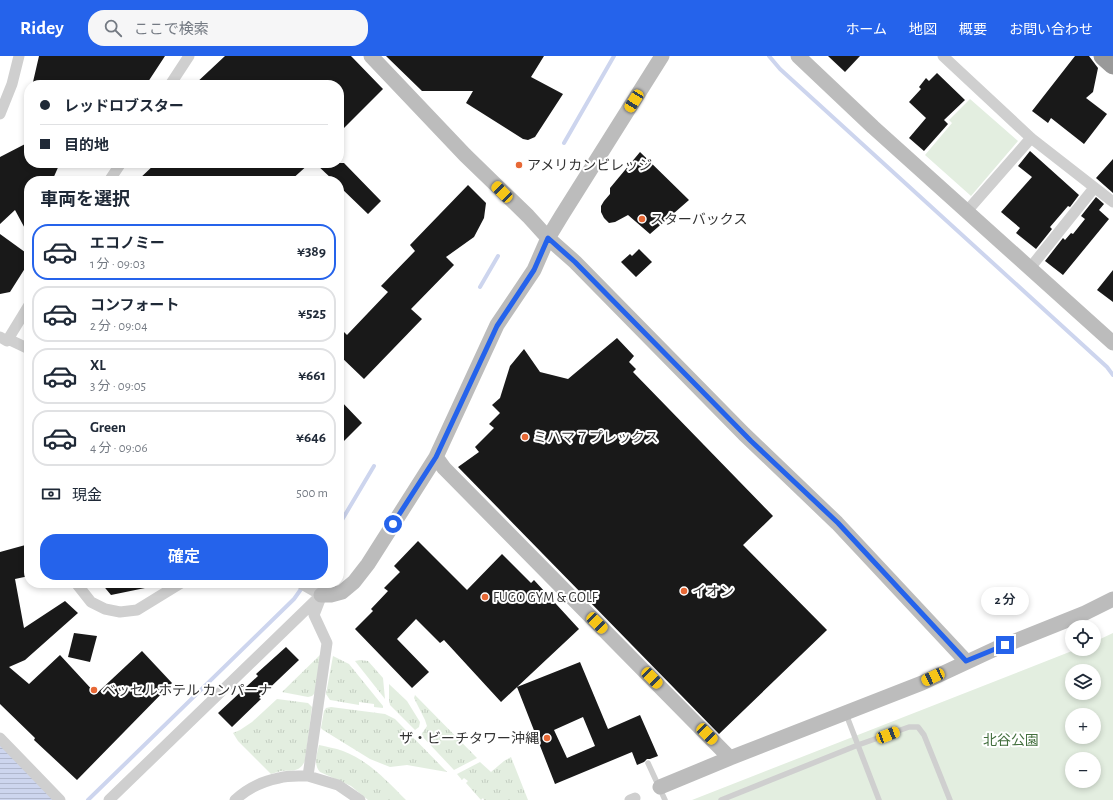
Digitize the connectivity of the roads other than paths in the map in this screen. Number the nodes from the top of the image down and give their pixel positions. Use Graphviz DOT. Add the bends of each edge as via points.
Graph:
graph roads {
  1 [pos="19,56"];
  2 [pos="189,56"];
  3 [pos="371,56"];
  4 [pos="662,56"];
  5 [pos="798,56"];
  6 [pos="943,56"];
  7 [pos="1103,56"];
  8 [pos="1113,65"];
  9 [pos="173,80"];
  10 [pos="0,114"];
  11 [pos="1031,138"];
  12 [pos="1094,188"];
  13 [pos="1113,202"];
  14 [pos="967,211"];
  15 [pos="548,238"];
  16 [pos="1030,268"];
  17 [pos="24,312"];
  18 [pos="5,337"];
  19 [pos="1113,344"];
  20 [pos="24,346"];
  21 [pos="436,457"];
  22 [pos="80,588"];
  23 [pos="173,588"];
  24 [pos="309,588"];
  25 [pos="322,595"];
  26 [pos="1113,599"];
  27 [pos="966,661"];
  28 [pos="845,712"];
  29 [pos="0,738"];
  30 [pos="858,744"];
  31 [pos="730,758"];
  32 [pos="648,764"];
  33 [pos="308,776"];
  34 [pos="662,794"];
  35 [pos="60,800"];
  36 [pos="109,800"];
  37 [pos="235,800"];
  38 [pos="360,800"];
  39 [pos="721,800"];
  40 [pos="879,800"];
  41 [pos="950,800"];
  1 -- 10 [label="street" via="12,84"];
  2 -- 9 [label="street"];
  3 -- 15 [label="street"];
  4 -- 15 [label="street"];
  5 -- 14 [label="street"];
  6 -- 11 [label="street"];
  7 -- 8 [label="highway"];
  11 -- 12 [label="street"];
  11 -- 14 [label="street"];
  12 -- 13 [label="street"];
  12 -- 16 [label="street"];
  14 -- 16 [label="street"];
  15 -- 21 [label="street" via="534,270 497,326"];
  15 -- 27 [label="street" via="838,523"];
  16 -- 19 [label="street"];
  17 -- 18 [label="street"];
  18 -- 20 [label="street"];
  21 -- 25 [label="street" via="354,582 342,592"];
  21 -- 31 [label="street"];
  22 -- 23 [label="street" via="91,602 105,610 120,612 138,610"];
  24 -- 25 [label="street"];
  25 -- 33 [label="street" via="314,615 327,643"];
  25 -- 36 [label="street"];
  26 -- 27 [label="street" via="1085,613"];
  27 -- 28 [label="street" via="922,682"];
  28 -- 30 [label="lane"];
  28 -- 31 [label="street"];
  29 -- 35 [label="street"];
  30 -- 39 [label="lane"];
  30 -- 40 [label="lane"];
  30 -- 41 [label="lane" via="908,727 918,727 924,735"];
  31 -- 34 [label="street"];
  32 -- 34 [label="lane"];
  33 -- 37 [label="street" via="280,777 242,793"];
  33 -- 38 [label="street" via="338,785"];
}
